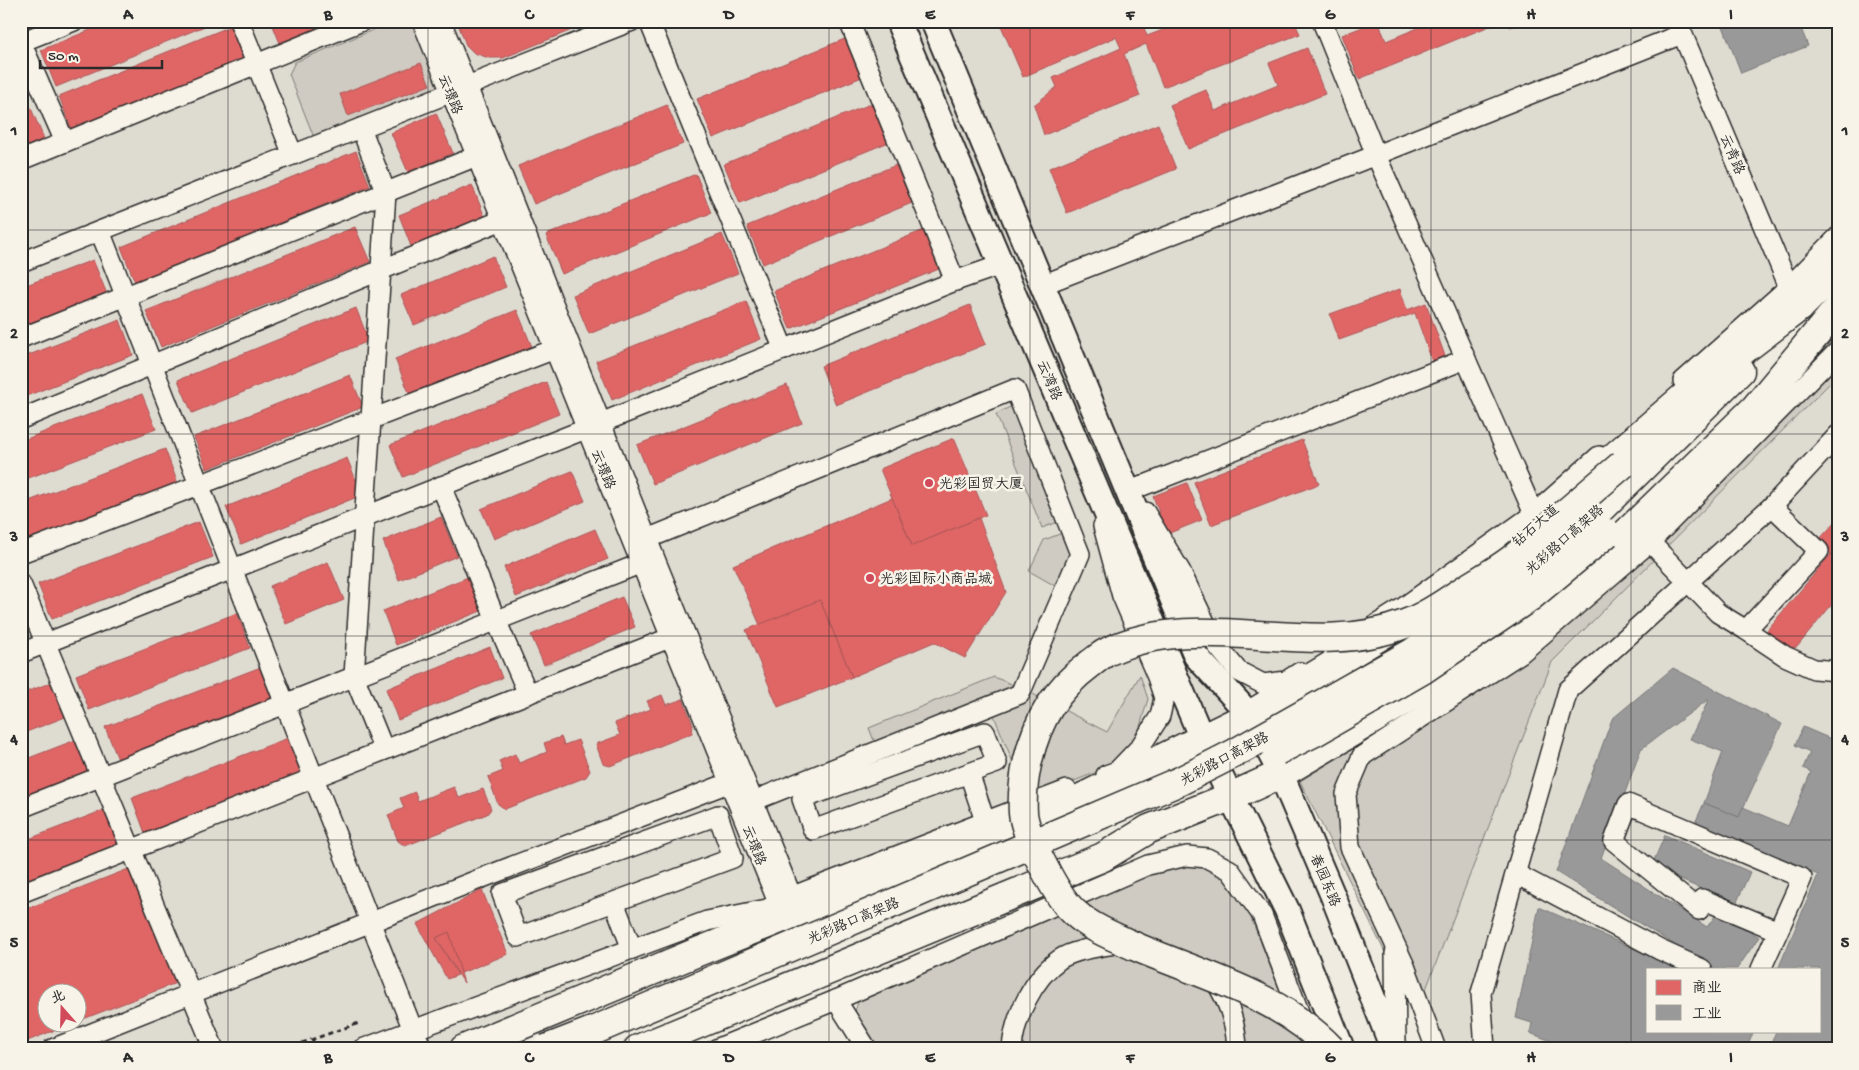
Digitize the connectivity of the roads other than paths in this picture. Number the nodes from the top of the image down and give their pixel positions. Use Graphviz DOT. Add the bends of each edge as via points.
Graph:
graph roads {
  1 [pos="74,21"];
  2 [pos="239,21"];
  3 [pos="362,21"];
  4 [pos="422,21"];
  5 [pos="441,21"];
  6 [pos="632,21"];
  7 [pos="649,21"];
  8 [pos="849,21"];
  9 [pos="898,21"];
  10 [pos="933,21"];
  11 [pos="1322,21"];
  12 [pos="1679,28"];
  13 [pos="256,64"];
  14 [pos="458,90"];
  15 [pos="361,128"];
  16 [pos="65,142"];
  17 [pos="294,155"];
  18 [pos="476,156"];
  19 [pos="1376,156"];
  20 [pos="21,160"];
  21 [pos="386,193"];
  22 [pos="502,220"];
  23 [pos="100,231"];
  24 [pos="1838,238"];
  25 [pos="1838,250"];
  26 [pos="21,262"];
  27 [pos="1001,265"];
  28 [pos="1838,269"];
  29 [pos="380,270"];
  30 [pos="955,282"];
  31 [pos="1042,285"];
  32 [pos="126,296"];
  33 [pos="1795,297"];
  34 [pos="1835,311"];
  35 [pos="21,338"];
  36 [pos="555,349"];
  37 [pos="784,350"];
  38 [pos="1838,351"];
  39 [pos="1466,359"];
  40 [pos="152,365"];
  41 [pos="1738,373"];
  42 [pos="371,419"];
  43 [pos="21,420"];
  44 [pos="594,426"];
  45 [pos="1838,435"];
  46 [pos="1114,460"];
  47 [pos="1087,470"];
  48 [pos="199,485"];
  49 [pos="441,486"];
  50 [pos="1132,490"];
  51 [pos="1772,506"];
  52 [pos="1534,514"];
  53 [pos="364,516"];
  54 [pos="1600,524"];
  55 [pos="647,539"];
  56 [pos="1650,542"];
  57 [pos="1513,545"];
  58 [pos="21,553"];
  59 [pos="642,563"];
  60 [pos="233,570"];
  61 [pos="1689,582"];
  62 [pos="21,584"];
  63 [pos="1404,607"];
  64 [pos="496,620"];
  65 [pos="1746,630"];
  66 [pos="672,637"];
  67 [pos="46,643"];
  68 [pos="1502,643"];
  69 [pos="21,653"];
  70 [pos="1838,671"];
  71 [pos="354,676"];
  72 [pos="528,694"];
  73 [pos="285,703"];
  74 [pos="1445,703"];
  75 [pos="1250,715"];
  76 [pos="1202,739"];
  77 [pos="384,750"];
  78 [pos="969,773"];
  79 [pos="1281,774"];
  80 [pos="102,776"];
  81 [pos="314,778"];
  82 [pos="730,782"];
  83 [pos="1230,797"];
  84 [pos="753,801"];
  85 [pos="21,808"];
  86 [pos="985,821"];
  87 [pos="132,849"];
  88 [pos="1148,865"];
  89 [pos="1072,869"];
  90 [pos="1516,874"];
  91 [pos="21,893"];
  92 [pos="614,902"];
  93 [pos="784,908"];
  94 [pos="944,922"];
  95 [pos="371,924"];
  96 [pos="1778,931"];
  97 [pos="1128,943"];
  98 [pos="1395,944"];
  99 [pos="632,949"];
  100 [pos="1700,968"];
  101 [pos="1761,968"];
  102 [pos="1214,978"];
  103 [pos="879,981"];
  104 [pos="192,994"];
  105 [pos="836,1000"];
  106 [pos="413,1030"];
  107 [pos="722,1048"];
  108 [pos="52,1049"];
  109 [pos="214,1049"];
  110 [pos="362,1049"];
  111 [pos="423,1049"];
  112 [pos="464,1049"];
  113 [pos="546,1049"];
  114 [pos="593,1049"];
  115 [pos="638,1049"];
  116 [pos="867,1049"];
  117 [pos="1012,1049"];
  118 [pos="1237,1049"];
  119 [pos="1313,1049"];
  120 [pos="1331,1049"];
  121 [pos="1342,1049"];
  122 [pos="1395,1049"];
  123 [pos="1436,1049"];
  124 [pos="1486,1049"];
  1 -- 16 [label="street" via="21,42"];
  2 -- 13 [label="street"];
  3 -- 13 [label="street"];
  4 -- 14 [label="street, 云璟路"];
  5 -- 14 [label="street, 云璟路"];
  6 -- 14 [label="street"];
  7 -- 37 [label="street"];
  8 -- 30 [label="street"];
  9 -- 27 [label="main road, 云湾路"];
  10 -- 31 [label="main road, 云湾路"];
  11 -- 19 [label="street"];
  12 -- 19 [label="street"];
  12 -- 33 [label="street, 云青路"];
  13 -- 16 [label="street"];
  13 -- 17 [label="street"];
  14 -- 15 [label="street"];
  14 -- 18 [label="street, 云璟路"];
  14 -- 44 [label="street, 云璟路"];
  15 -- 17 [label="street"];
  15 -- 21 [label="street"];
  16 -- 20 [label="street"];
  17 -- 23 [label="street"];
  18 -- 21 [label="street"];
  18 -- 22 [label="street, 云璟路"];
  19 -- 31 [label="street"];
  19 -- 39 [label="street"];
  21 -- 29 [label="street"];
  21 -- 32 [label="street"];
  22 -- 29 [label="street"];
  22 -- 36 [label="street, 云璟路"];
  23 -- 26 [label="street"];
  23 -- 32 [label="street"];
  24 -- 33 [label="street"];
  25 -- 33 [label="street"];
  27 -- 30 [label="street"];
  27 -- 47 [label="main road, 云湾路"];
  28 -- 33 [label="highway, 钻石大道"];
  29 -- 40 [label="street"];
  29 -- 42 [label="street"];
  30 -- 37 [label="street"];
  31 -- 46 [label="main road, 云湾路"];
  32 -- 35 [label="street"];
  32 -- 40 [label="street"];
  33 -- 41 [label="highway, 光彩路口高架路"];
  33 -- 52 [label="street"];
  33 -- 57 [label="highway, 钻石大道"];
  34 -- 54 [label="highway, 光彩路口高架路" via="1648,495"];
  34 -- 68 [label="highway" via="1755,408 1575,583"];
  36 -- 42 [label="street"];
  36 -- 44 [label="street, 云璟路"];
  37 -- 44 [label="street"];
  38 -- 56 [label="street"];
  39 -- 50 [label="street"];
  39 -- 52 [label="street"];
  40 -- 43 [label="street"];
  40 -- 48 [label="street"];
  41 -- 54 [label="highway, 光彩路口高架路"];
  41 -- 120 [label="highway, bridge" via="1623,464 1511,560 1406,624 1370,634 1330,638 1202,632 1146,638 1108,651 1082,670 1056,695 1044,712 1032,741 1024,776 1023,816 1036,852 1069,908 1093,927 1254,995 1298,1020"];
  42 -- 48 [label="street"];
  42 -- 53 [label="street"];
  44 -- 49 [label="street"];
  44 -- 55 [label="street, 云璟路"];
  44 -- 59 [label="street, 云璟路"];
  45 -- 51 [label="street"];
  46 -- 50 [label="street"];
  46 -- 75 [label="main road, 云湾路" via="1196,656"];
  47 -- 76 [label="main road, 云湾路"];
  47 -- 86 [label="street" via="1122,596 1164,698 1160,716 1140,746 1117,771"];
  48 -- 58 [label="street"];
  48 -- 60 [label="street"];
  49 -- 53 [label="street"];
  49 -- 64 [label="street"];
  50 -- 63 [label="street" via="1181,572 1215,643 1238,672 1264,684 1286,681"];
  51 -- 61 [label="street"];
  51 -- 65 [label="street" via="1819,551"];
  52 -- 63 [label="street"];
  53 -- 60 [label="street"];
  53 -- 71 [label="street"];
  54 -- 113 [label="highway, 光彩路口高架路, bridge" via="1412,653 1188,778"];
  54 -- 114 [label="highway, 光彩路口高架路, bridge" via="1530,597 1424,669 1313,733 1195,793"];
  55 -- 84 [label="street, 云璟路"];
  55 -- 84 [label="street" via="1016,389 1080,554 1020,694"];
  56 -- 61 [label="street"];
  56 -- 74 [label="street" via="1521,653"];
  57 -- 63 [label="street"];
  57 -- 75 [label="highway, 钻石大道" via="1459,588"];
  59 -- 64 [label="street"];
  59 -- 66 [label="street, 云璟路"];
  60 -- 67 [label="street"];
  60 -- 73 [label="street"];
  61 -- 65 [label="street" via="1718,613"];
  61 -- 90 [label="street" via="1568,690"];
  62 -- 67 [label="street"];
  64 -- 71 [label="street"];
  64 -- 72 [label="street"];
  65 -- 70 [label="street" via="1784,656 1814,669"];
  66 -- 72 [label="street"];
  66 -- 82 [label="street, 云璟路"];
  67 -- 69 [label="street"];
  67 -- 80 [label="street"];
  68 -- 74 [label="street"];
  68 -- 79 [label="highway"];
  71 -- 73 [label="street"];
  71 -- 77 [label="street"];
  72 -- 77 [label="street"];
  73 -- 80 [label="street"];
  73 -- 81 [label="street"];
  74 -- 98 [label="street" via="1362,756 1346,794 1350,847"];
  75 -- 76 [label="highway, 钻石大道"];
  75 -- 79 [label="main road, 春园东路"];
  76 -- 83 [label="main road"];
  76 -- 93 [label="highway, 钻石大道" via="1073,802"];
  77 -- 81 [label="street"];
  78 -- 78 [label="street" via="813,830 802,799 985,732 996,763"];
  78 -- 86 [label="street"];
  79 -- 83 [label="highway"];
  79 -- 122 [label="main road, 春园东路"];
  80 -- 85 [label="street"];
  80 -- 87 [label="street"];
  81 -- 87 [label="street"];
  81 -- 95 [label="street"];
  82 -- 93 [label="street, 云璟路"];
  82 -- 95 [label="street"];
  83 -- 89 [label="highway" via="1150,829 1102,857"];
  83 -- 121 [label="main road" via="1287,910"];
  84 -- 93 [label="street, 云璟路"];
  86 -- 93 [label="street"];
  87 -- 91 [label="street"];
  87 -- 104 [label="street"];
  88 -- 89 [label="street"];
  88 -- 103 [label="street"];
  88 -- 119 [label="street" via="1187,856 1207,858 1230,870 1262,915"];
  89 -- 94 [label="highway"];
  90 -- 100 [label="street"];
  90 -- 124 [label="street" via="1481,993"];
  92 -- 92 [label="street" via="518,937 502,894 718,815 733,858"];
  92 -- 99 [label="street"];
  93 -- 99 [label="street" via="708,921"];
  93 -- 112 [label="highway, 钻石大道" via="695,953"];
  94 -- 103 [label="street"];
  94 -- 115 [label="highway"];
  95 -- 104 [label="street"];
  95 -- 106 [label="street"];
  96 -- 96 [label="street" via="1802,878 1628,804 1614,841 1698,910 1702,899"];
  96 -- 101 [label="street"];
  97 -- 117 [label="street" via="1095,946 1061,958 1036,983 1019,1015"];
  98 -- 122 [label="street"];
  98 -- 123 [label="street"];
  99 -- 106 [label="street"];
  102 -- 118 [label="street" via="1232,1016"];
  103 -- 105 [label="street"];
  104 -- 108 [label="street"];
  104 -- 109 [label="street"];
  105 -- 107 [label="street"];
  105 -- 116 [label="street"];
  106 -- 110 [label="street"];
  106 -- 111 [label="street"];
}
